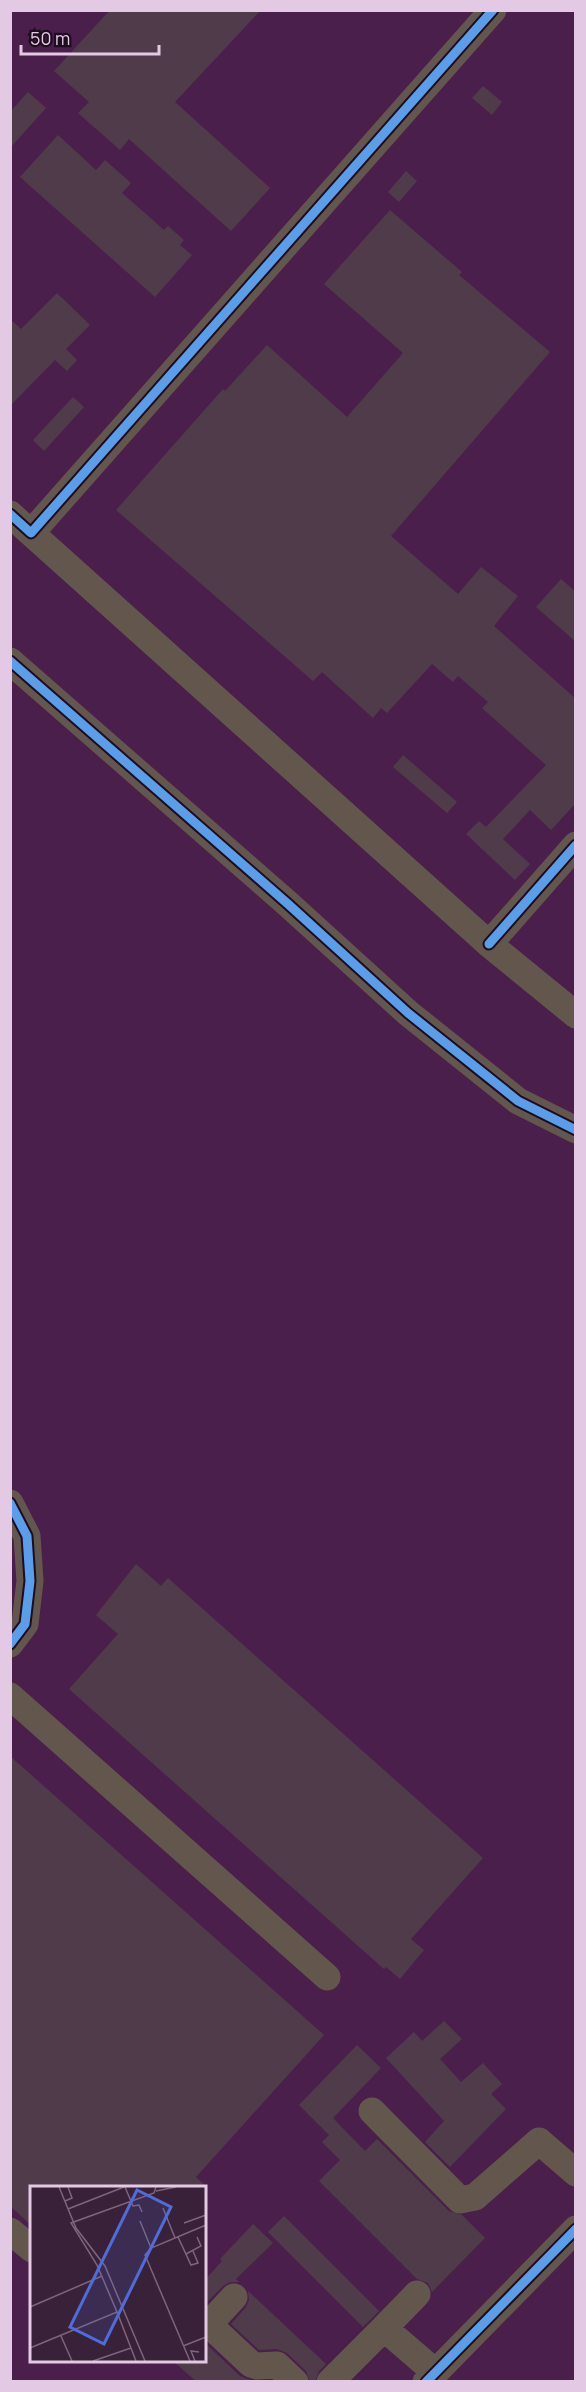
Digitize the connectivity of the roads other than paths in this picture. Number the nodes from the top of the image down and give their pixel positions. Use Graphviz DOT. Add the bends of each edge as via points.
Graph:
graph roads {
  1 [pos="493,10"];
  2 [pos="10,514"];
  3 [pos="31,533"];
  4 [pos="10,661"];
  5 [pos="576,845"];
  6 [pos="489,944"];
  7 [pos="576,1015"];
  8 [pos="576,1130"];
  9 [pos="10,1503"];
  10 [pos="10,1644"];
  11 [pos="10,1695"];
  12 [pos="327,1977"];
  13 [pos="372,2111"];
  14 [pos="576,2173"];
  15 [pos="576,2229"];
  16 [pos="10,2231"];
  17 [pos="30,2247"];
  18 [pos="417,2294"];
  19 [pos="234,2297"];
  20 [pos="206,2322"];
  21 [pos="384,2328"];
  22 [pos="431,2377"];
  23 [pos="294,2382"];
  24 [pos="330,2382"];
  1 -- 3 [label="street"];
  2 -- 3 [label="street"];
  3 -- 6 [label="street"];
  4 -- 8 [label="street" via="408,1013 518,1101"];
  5 -- 6 [label="street"];
  6 -- 7 [label="street"];
  9 -- 10 [label="street" via="27,1536 30,1581 25,1624"];
  11 -- 12 [label="street"];
  13 -- 14 [label="street" via="460,2200 475,2197 539,2141"];
  15 -- 22 [label="street"];
  16 -- 17 [label="street"];
  18 -- 21 [label="street"];
  19 -- 20 [label="street"];
  20 -- 23 [label="street" via="251,2364 277,2365"];
  21 -- 22 [label="street"];
  21 -- 24 [label="street"];
}
